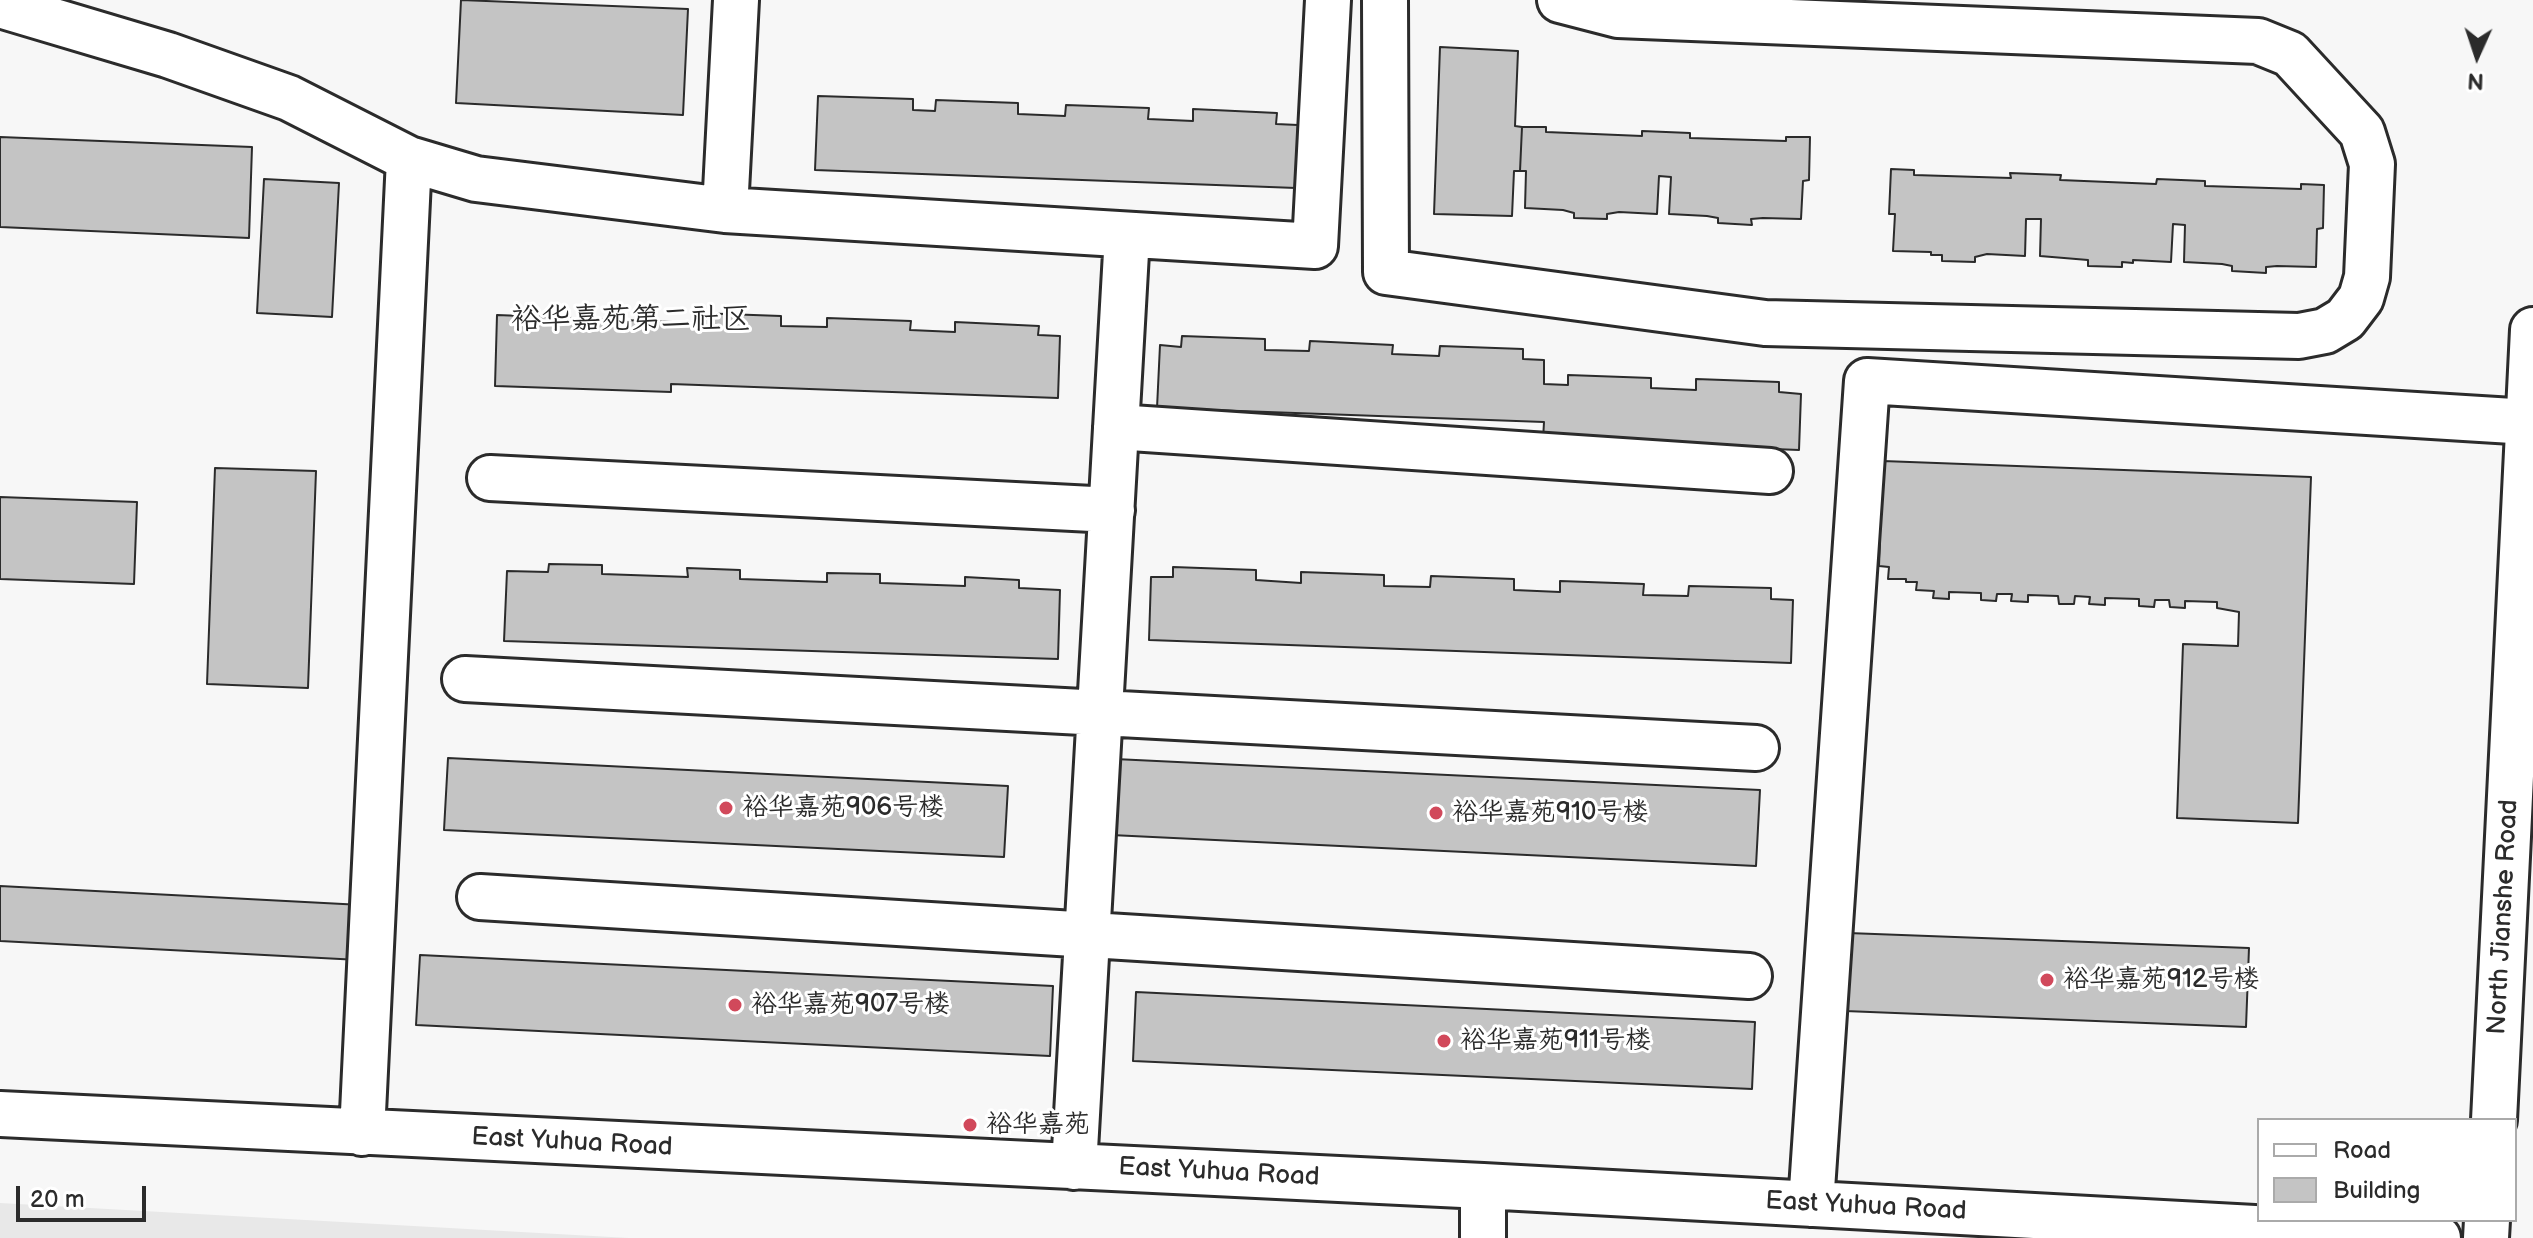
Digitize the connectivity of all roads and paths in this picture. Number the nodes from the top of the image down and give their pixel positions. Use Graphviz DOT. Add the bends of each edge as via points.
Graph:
graph roads {
  1 [pos="736,0"];
  2 [pos="1328,0"];
  3 [pos="1385,0"];
  4 [pos="1560,0"];
  5 [pos="0,5"];
  6 [pos="2010,15"];
  7 [pos="409,159"];
  8 [pos="725,210"];
  9 [pos="1127,235"];
  10 [pos="2533,330"];
  11 [pos="2529,422"];
  12 [pos="1116,427"];
  13 [pos="1770,471"];
  14 [pos="490,478"];
  15 [pos="1112,510"];
  16 [pos="465,679"];
  17 [pos="1100,713"];
  18 [pos="1756,748"];
  19 [pos="480,897"];
  20 [pos="1087,935"];
  21 [pos="1749,976"];
  22 [pos="0,1114"];
  23 [pos="2494,1118"];
  24 [pos="362,1133"];
  25 [pos="1074,1167"];
  26 [pos="1483,1186"];
  27 [pos="1811,1204"];
  28 [pos="1483,1238"];
  29 [pos="2438,1238"];
  1 -- 8 [label="street"];
  2 -- 9 [label="street" via="1315,246"];
  3 -- 6 [label="street" via="1386,272 1765,323 2299,336 2325,331 2345,319 2361,298 2367,277 2372,164 2362,132 2290,54 2258,41"];
  4 -- 6 [label="street" via="1618,15"];
  5 -- 7 [label="street" via="289,98"];
  7 -- 8 [label="street" via="476,179"];
  7 -- 24 [label="street"];
  8 -- 9 [label="street"];
  9 -- 12 [label="street"];
  10 -- 11 [label="street, North Jianshe Road"];
  11 -- 23 [label="street, North Jianshe Road"];
  11 -- 27 [label="street" via="1867,381"];
  12 -- 13 [label="street"];
  12 -- 15 [label="street"];
  14 -- 15 [label="street"];
  15 -- 17 [label="street"];
  16 -- 17 [label="street"];
  17 -- 18 [label="street"];
  17 -- 20 [label="street"];
  19 -- 20 [label="street"];
  20 -- 21 [label="street"];
  20 -- 25 [label="street"];
  22 -- 24 [label="street, East Yuhua Road"];
  24 -- 25 [label="street, East Yuhua Road"];
  25 -- 26 [label="street, East Yuhua Road"];
  26 -- 27 [label="street, East Yuhua Road"];
  26 -- 28 [label="street"];
  27 -- 29 [label="street, East Yuhua Road"];
}
